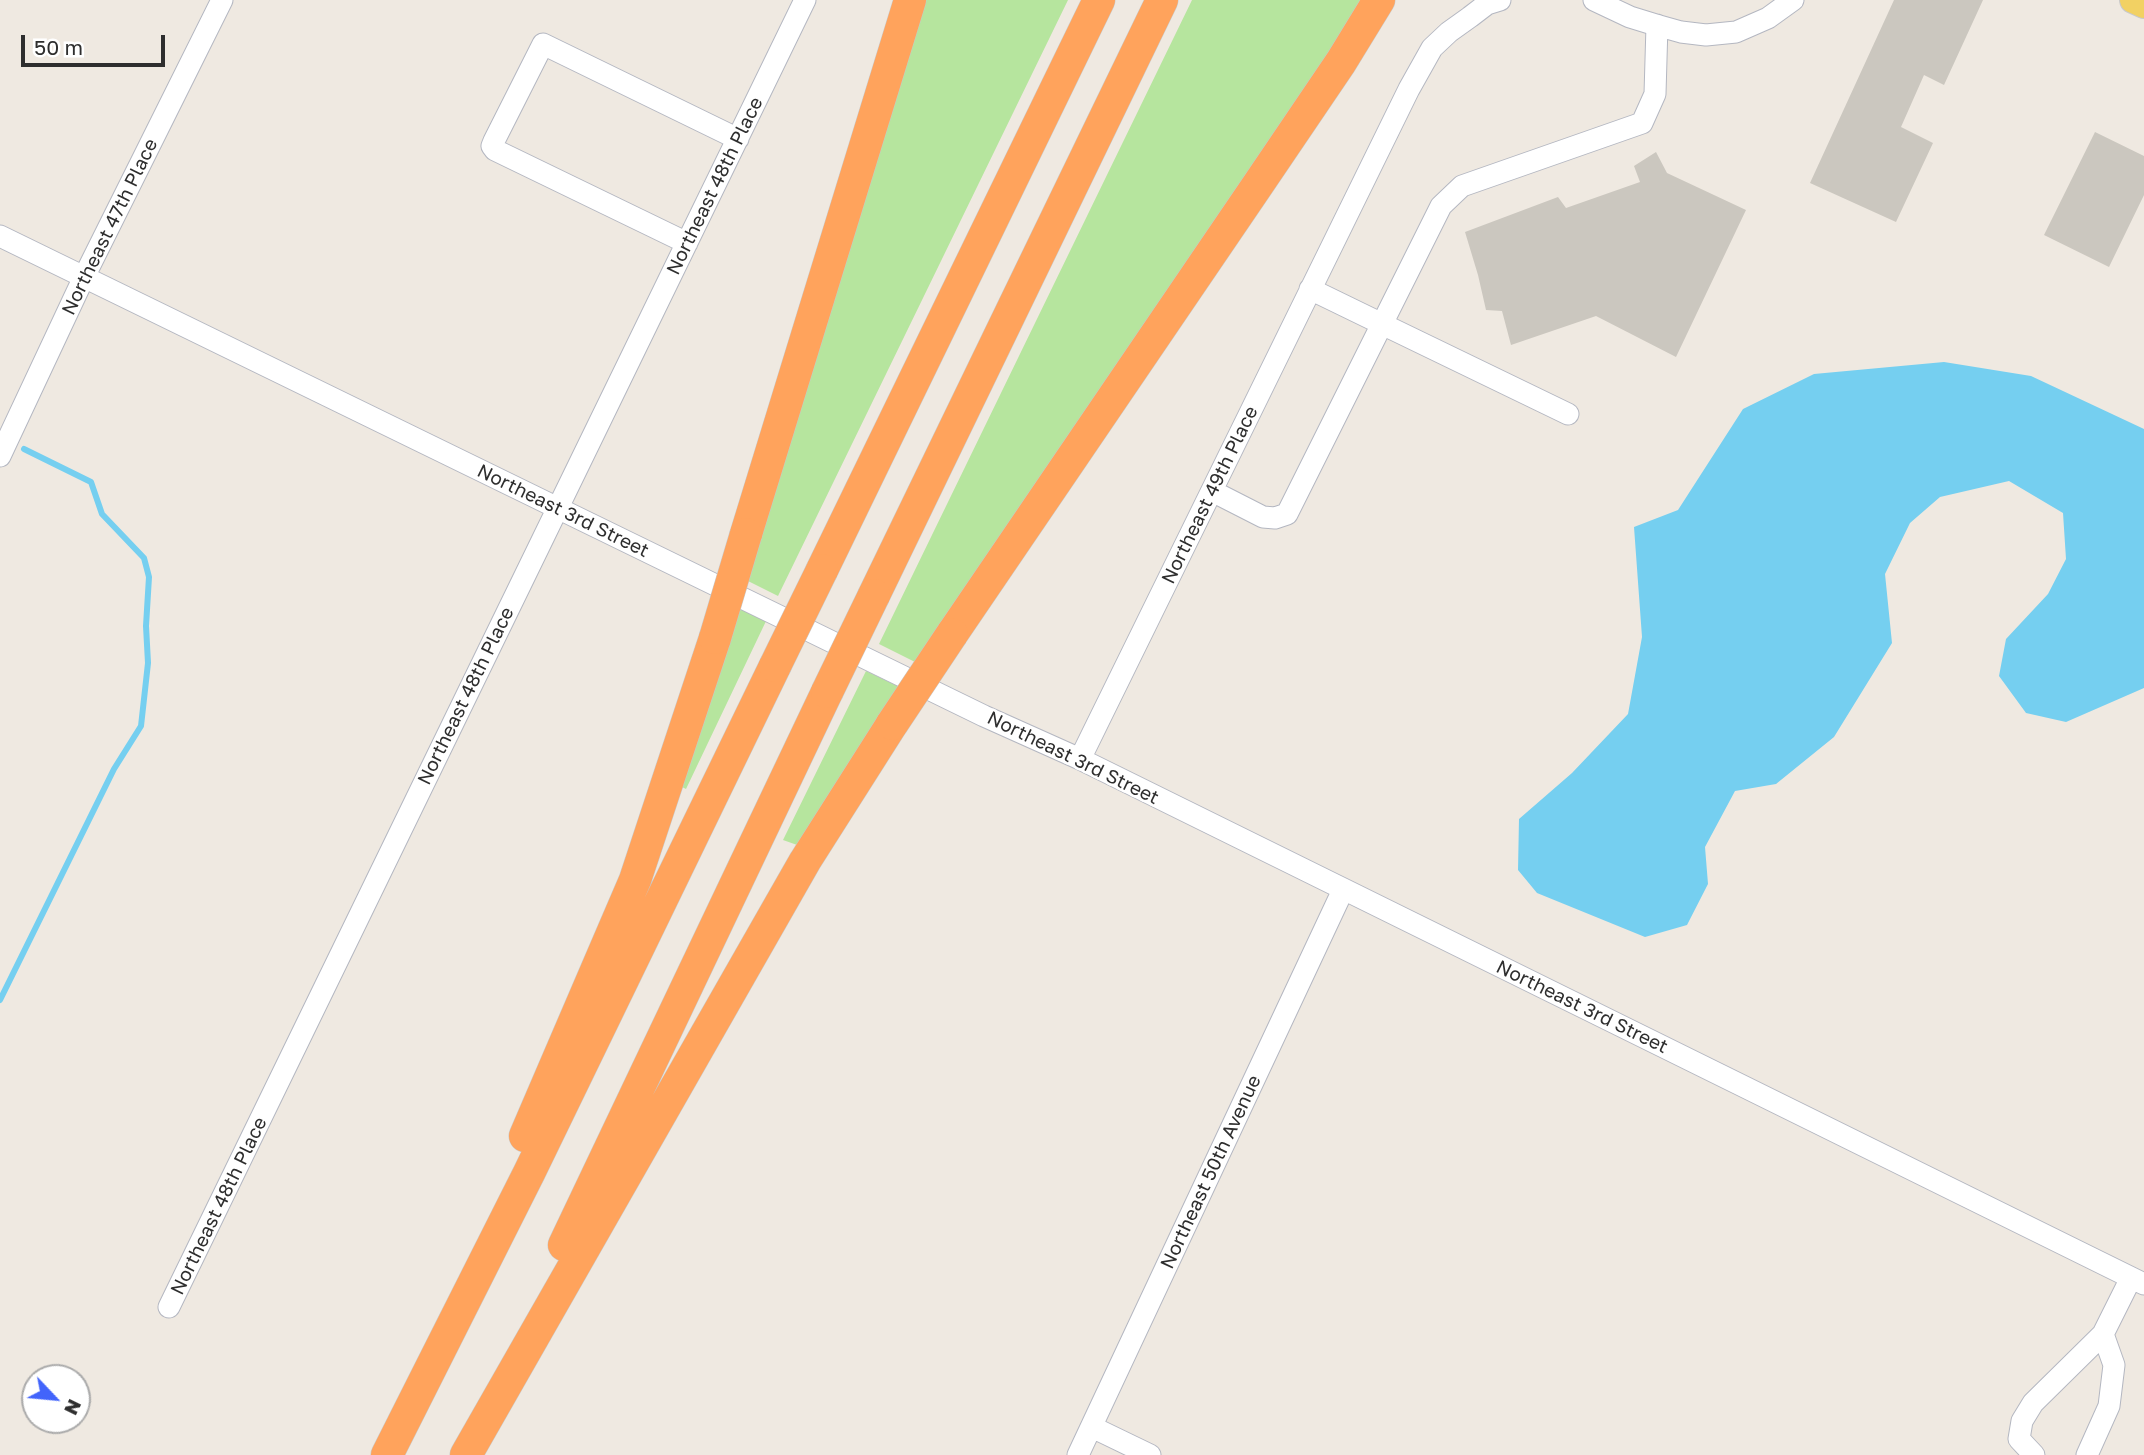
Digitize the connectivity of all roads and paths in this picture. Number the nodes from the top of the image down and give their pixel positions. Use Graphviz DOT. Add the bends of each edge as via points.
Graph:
graph roads {
  1 [pos="222,0"];
  2 [pos="805,0"];
  3 [pos="910,0"];
  4 [pos="1099,0"];
  5 [pos="1162,0"];
  6 [pos="1379,0"];
  7 [pos="1500,0"];
  8 [pos="1594,0"];
  9 [pos="1793,0"];
  10 [pos="2133,0"];
  11 [pos="2144,5"];
  12 [pos="1767,7"];
  13 [pos="1657,26"];
  14 [pos="738,139"];
  15 [pos="0,236"];
  16 [pos="687,243"];
  17 [pos="85,277"];
  18 [pos="1310,289"];
  19 [pos="1382,324"];
  20 [pos="1568,414"];
  21 [pos="0,456"];
  22 [pos="1212,491"];
  23 [pos="557,508"];
  24 [pos="1080,759"];
  25 [pos="1343,890"];
  26 [pos="2137,1281"];
  27 [pos="169,1307"];
  28 [pos="2103,1334"];
  29 [pos="1092,1427"];
  30 [pos="387,1454"];
  31 [pos="465,1455"];
  32 [pos="1078,1455"];
  33 [pos="1150,1455"];
  34 [pos="2034,1455"];
  35 [pos="2087,1455"];
  1 -- 17 [label="street, Northeast 47th Place"];
  2 -- 14 [label="street, Northeast 48th Place"];
  3 -- 30 [label="highway, bridge" via="715,638 635,880"];
  4 -- 30 [label="highway, bridge" via="529,1173"];
  5 -- 31 [label="highway, bridge"];
  6 -- 31 [label="highway, bridge" via="952,634 805,861"];
  7 -- 18 [label="street, Northeast 49th Place" via="1469,17 1432,48"];
  8 -- 13 [label="street"];
  9 -- 12 [label="street"];
  10 -- 11 [label="main road"];
  12 -- 13 [label="street" via="1736,32 1681,32"];
  13 -- 19 [label="street" via="1654,94 1642,123 1462,186 1441,206"];
  14 -- 16 [label="street, Northeast 48th Place"];
  14 -- 16 [label="street" via="543,44 492,146"];
  15 -- 17 [label="street, Northeast 3rd Street"];
  16 -- 23 [label="street, Northeast 48th Place"];
  17 -- 21 [label="street, Northeast 47th Place"];
  17 -- 23 [label="street, Northeast 3rd Street"];
  18 -- 19 [label="street"];
  18 -- 22 [label="street, Northeast 49th Place"];
  19 -- 20 [label="street"];
  19 -- 22 [label="street" via="1287,514 1263,517"];
  22 -- 24 [label="street, Northeast 49th Place"];
  23 -- 24 [label="street, Northeast 3rd Street"];
  23 -- 27 [label="street, Northeast 48th Place"];
  24 -- 25 [label="street, Northeast 3rd Street"];
  25 -- 26 [label="street, Northeast 3rd Street"];
  25 -- 29 [label="street, Northeast 50th Avenue"];
  26 -- 28 [label="street"];
  28 -- 34 [label="street" via="2033,1404 2022,1421 2020,1439"];
  28 -- 35 [label="street" via="2114,1365 2109,1406"];
  29 -- 32 [label="street, Northeast 50th Avenue"];
  29 -- 33 [label="street"];
}
